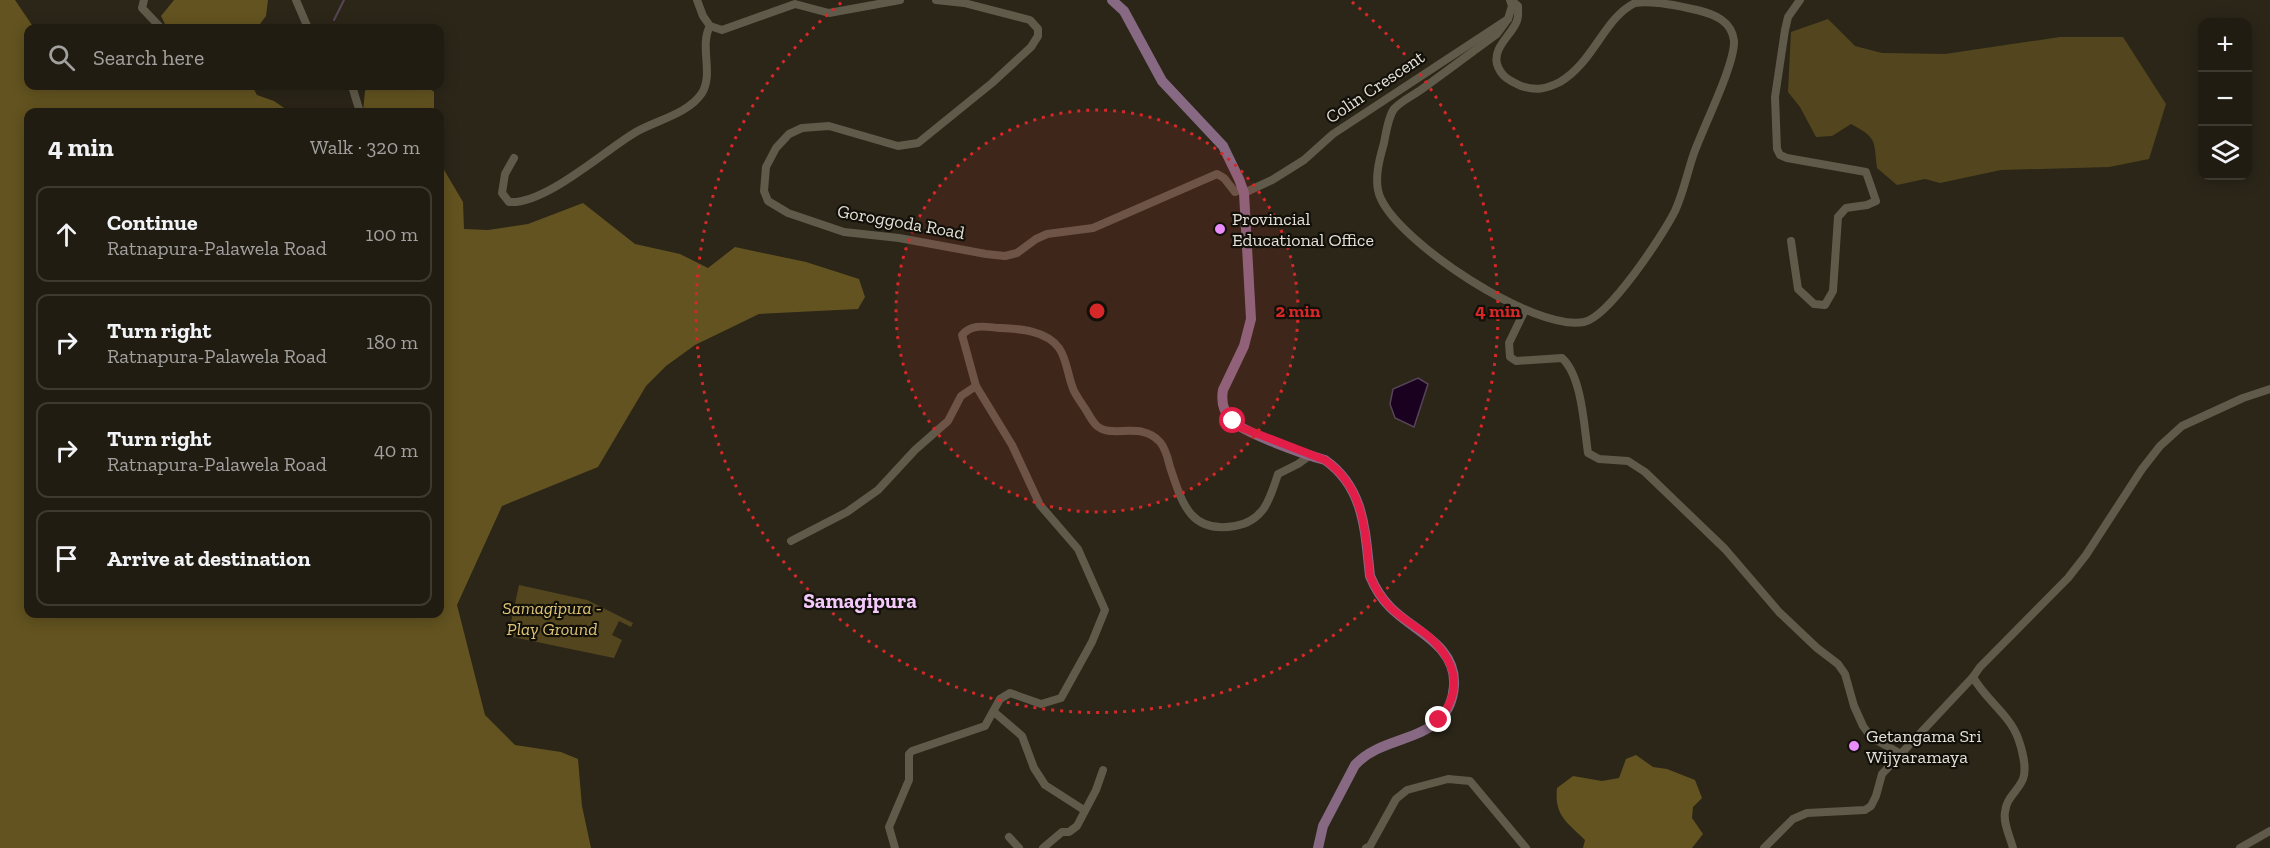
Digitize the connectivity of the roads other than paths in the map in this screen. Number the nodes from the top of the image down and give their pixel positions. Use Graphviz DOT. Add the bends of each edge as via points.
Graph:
graph roads {
  1 [pos="144,0"];
  2 [pos="296,0"];
  3 [pos="697,0"];
  4 [pos="900,0"];
  5 [pos="936,0"];
  6 [pos="1112,0"];
  7 [pos="1510,0"];
  8 [pos="1800,0"];
  9 [pos="1508,19"];
  10 [pos="157,24"];
  11 [pos="306,24"];
  12 [pos="710,26"];
  13 [pos="352,90"];
  14 [pos="359,108"];
  15 [pos="514,158"];
  16 [pos="1243,191"];
  17 [pos="1791,241"];
  18 [pos="1525,310"];
  19 [pos="976,386"];
  20 [pos="2270,389"];
  21 [pos="1309,456"];
  22 [pos="791,541"];
  23 [pos="1973,677"];
  24 [pos="994,712"];
  25 [pos="1899,753"];
  26 [pos="1103,770"];
  27 [pos="1083,810"];
  28 [pos="2270,831"];
  29 [pos="1009,837"];
  30 [pos="895,848"];
  31 [pos="1019,848"];
  32 [pos="1042,848"];
  33 [pos="1318,848"];
  34 [pos="1366,848"];
  35 [pos="1526,848"];
  36 [pos="1764,848"];
  37 [pos="2013,848"];
  38 [pos="2240,848"];
  1 -- 10 [label="street" via="142,8"];
  2 -- 11 [label="street"];
  3 -- 12 [label="street"];
  4 -- 12 [label="street" via="829,13 795,4 734,28"];
  5 -- 16 [label="street, Goroggoda Road" via="1030,20 1038,29 1038,36 1031,47 918,143 898,146 829,126 802,128 789,134 766,167 764,191 768,201 788,213 844,232 1005,255 1017,253 1047,234 1093,228 1217,174 1235,192"];
  6 -- 16 [label="main road" via="1125,11 1162,81 1222,146"];
  7 -- 9 [label="street"];
  7 -- 18 [label="street" via="1518,6 1518,21 1497,52 1497,63 1506,80 1530,89 1546,89 1568,77 1584,63 1620,12 1637,1 1655,0 1721,18 1731,30 1734,42 1676,209 1653,248 1606,308 1593,318 1567,321"];
  8 -- 17 [label="street" via="1788,17 1785,30 1775,97 1777,149 1787,158 1866,172 1875,201 1846,207 1838,217 1833,291 1825,305 1814,304 1798,289"];
  9 -- 16 [label="street, Colin Crescent" via="1333,135 1304,160 1272,180"];
  9 -- 18 [label="street" via="1497,34 1392,110 1376,186 1381,200 1406,231 1460,275"];
  12 -- 15 [label="street" via="705,35 706,78 702,92 688,108 634,133 592,164 518,203 509,202 502,193 505,174"];
  13 -- 14 [label="street"];
  16 -- 21 [label="main road" via="1251,320 1244,346 1223,390 1222,404 1240,427"];
  18 -- 25 [label="street" via="1509,344 1510,357 1516,361 1562,358 1569,364 1588,453 1599,459 1628,461 1653,479 1725,549 1779,612 1838,664 1863,726 1871,737"];
  19 -- 21 [label="street" via="962,340 967,329 1018,329 1044,335 1059,348 1074,392 1097,426 1108,431 1134,429 1159,441 1191,516 1204,526 1220,529 1244,524 1261,514 1278,474"];
  19 -- 22 [label="street" via="961,396 948,421 878,490 847,512"];
  19 -- 24 [label="street" via="1012,445 1040,505 1078,549 1105,610 1061,698 1041,704 1010,693 1000,699"];
  20 -- 23 [label="street" via="2182,426 2160,446 2068,578"];
  21 -- 33 [label="main road" via="1325,460 1347,480 1358,502 1374,585 1391,608 1436,644 1452,668 1454,679 1453,698 1439,720 1374,749 1355,765 1323,826"];
  23 -- 25 [label="street"];
  23 -- 37 [label="street" via="2009,722 2023,756 2024,778 2004,815"];
  24 -- 27 [label="street" via="1022,736 1045,785"];
  24 -- 30 [label="street" via="985,726 909,753 909,780 889,827"];
  25 -- 36 [label="street" via="1882,774 1871,806 1865,810 1807,813 1793,819"];
  26 -- 27 [label="street"];
  27 -- 32 [label="street" via="1077,826"];
  28 -- 38 [label="street"];
  29 -- 31 [label="street"];
  34 -- 35 [label="street" via="1396,799 1407,790 1448,779 1470,781"];
}
